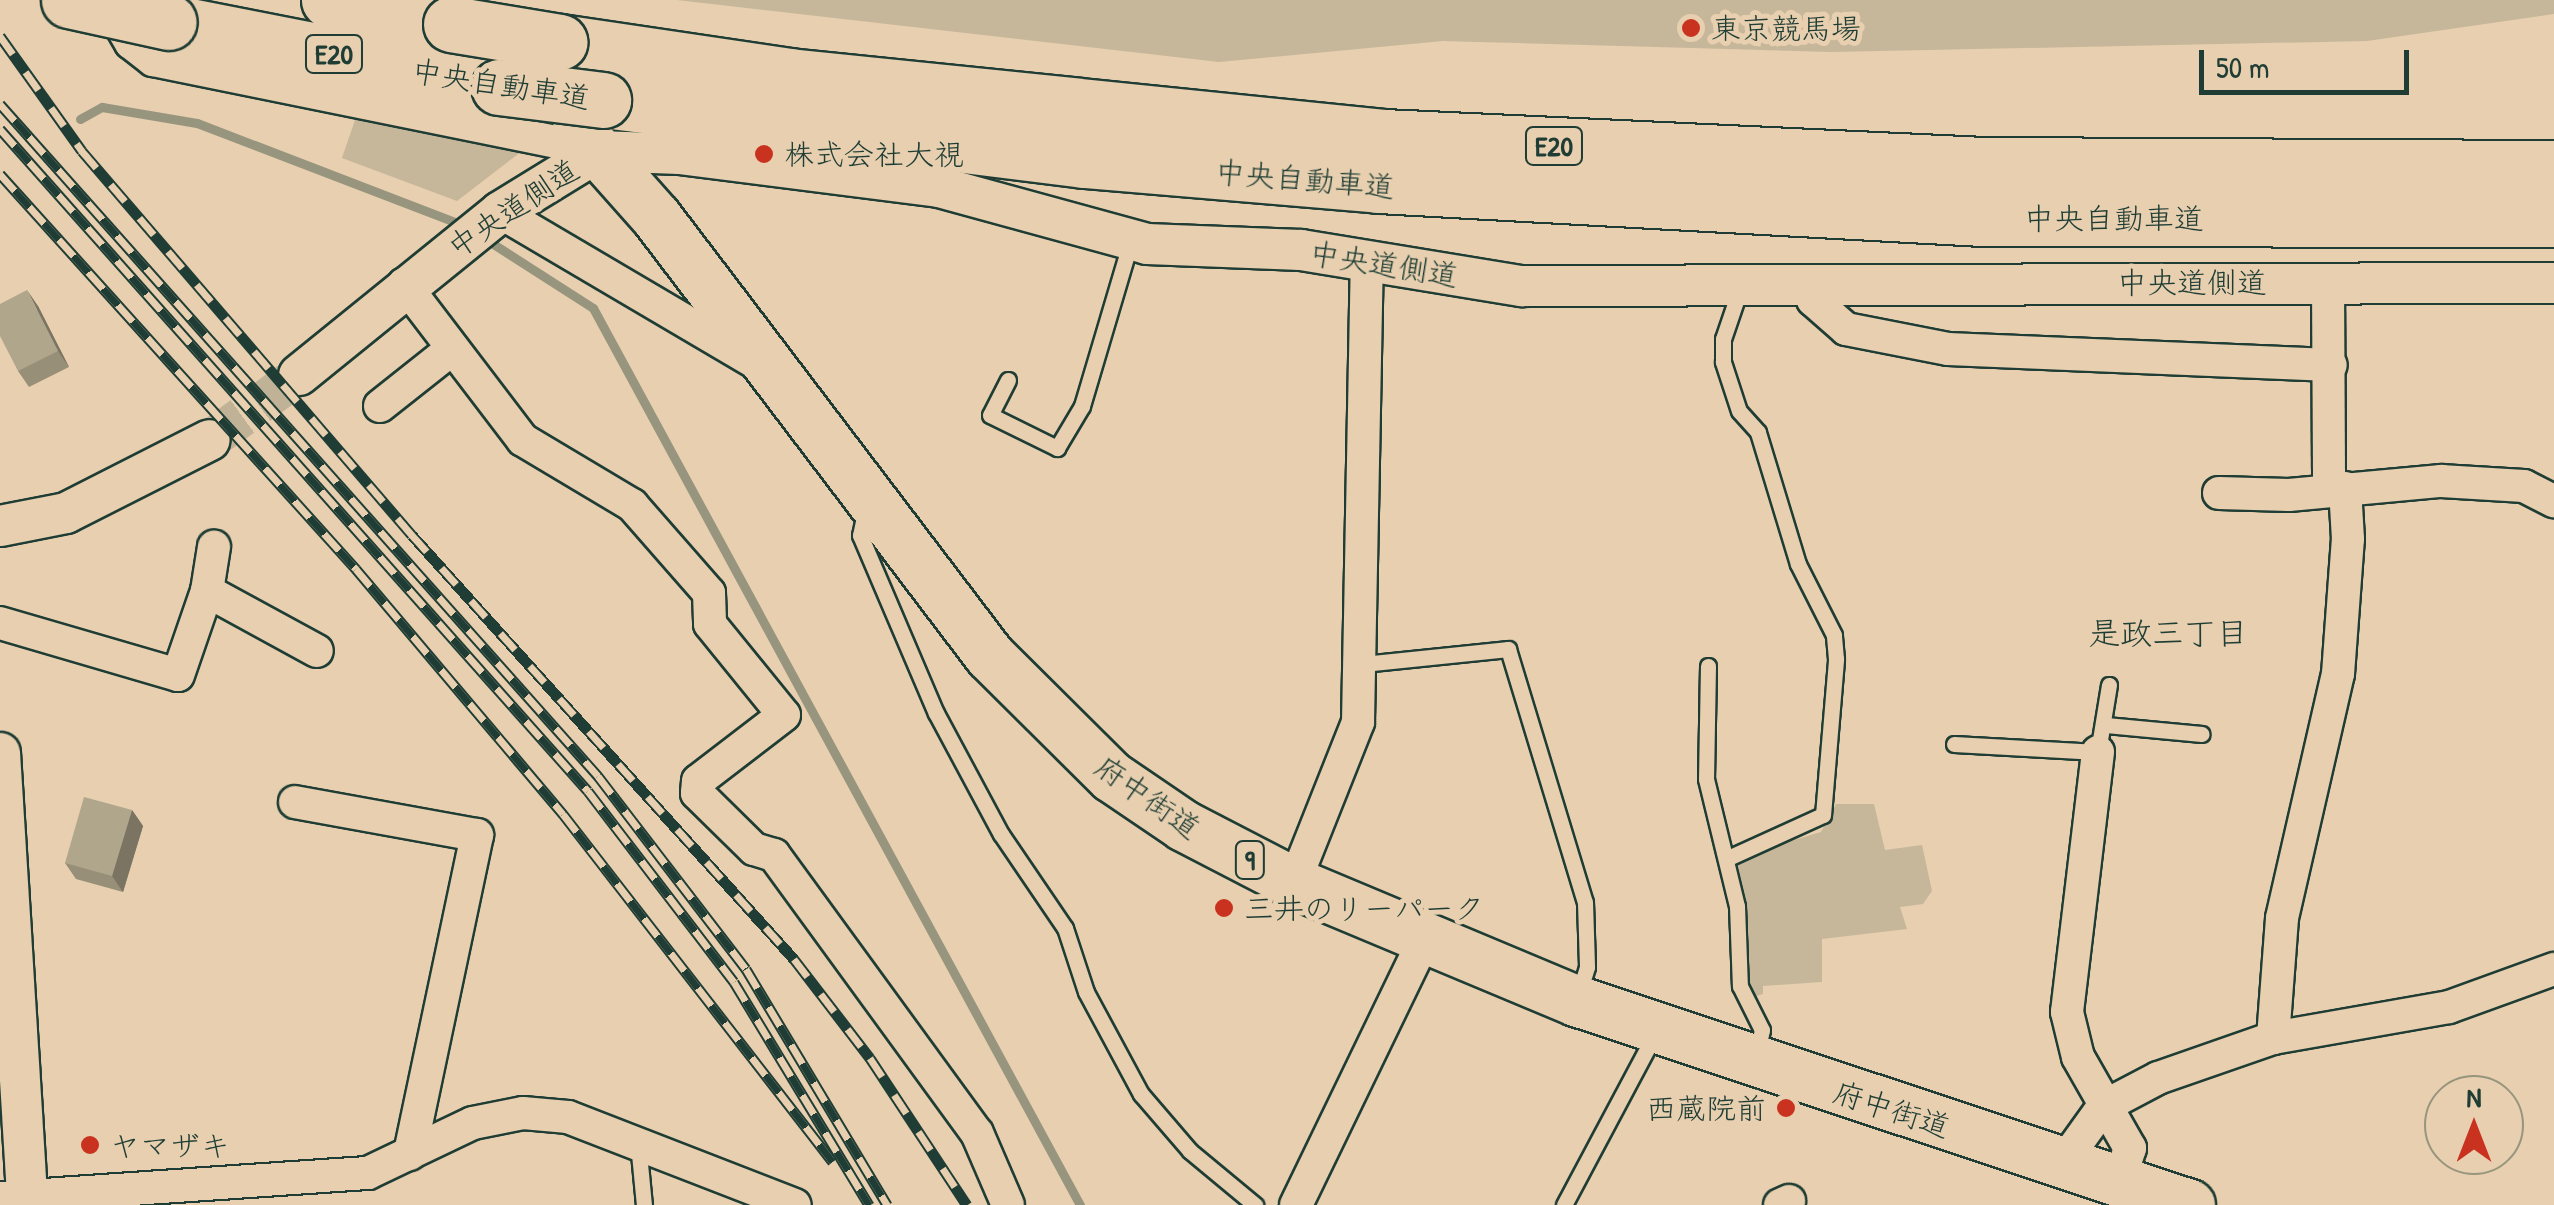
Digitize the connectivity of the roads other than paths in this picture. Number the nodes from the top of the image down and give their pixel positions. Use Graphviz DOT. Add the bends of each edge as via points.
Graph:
graph roads {
  1 [pos="69,0"];
  2 [pos="105,0"];
  3 [pos="328,0"];
  4 [pos="588,140"];
  5 [pos="2554,168"];
  6 [pos="500,212"];
  7 [pos="2554,219"];
  8 [pos="1131,241"];
  9 [pos="1367,259"];
  10 [pos="1742,282"];
  11 [pos="1814,282"];
  12 [pos="2328,282"];
  13 [pos="2554,283"];
  14 [pos="404,284"];
  15 [pos="452,349"];
  16 [pos="2330,365"];
  17 [pos="299,376"];
  18 [pos="782,378"];
  19 [pos="1008,380"];
  20 [pos="380,406"];
  21 [pos="210,440"];
  22 [pos="2337,489"];
  23 [pos="2219,492"];
  24 [pos="870,494"];
  25 [pos="2554,501"];
  26 [pos="0,526"];
  27 [pos="214,547"];
  28 [pos="207,590"];
  29 [pos="0,623"];
  30 [pos="317,652"];
  31 [pos="1363,664"];
  32 [pos="1708,666"];
  33 [pos="2110,685"];
  34 [pos="2202,734"];
  35 [pos="2102,738"];
  36 [pos="1954,744"];
  37 [pos="0,753"];
  38 [pos="0,761"];
  39 [pos="295,802"];
  40 [pos="2,830"];
  41 [pos="1728,858"];
  42 [pos="1294,883"];
  43 [pos="4,921"];
  44 [pos="1424,938"];
  45 [pos="2554,969"];
  46 [pos="1576,1001"];
  47 [pos="1658,1030"];
  48 [pos="2273,1038"];
  49 [pos="1754,1064"];
  50 [pos="2103,1107"];
  51 [pos="638,1142"];
  52 [pos="410,1154"];
  53 [pos="2062,1164"];
  54 [pos="2118,1182"];
  55 [pos="18,1200"];
  56 [pos="2180,1203"];
  57 [pos="644,1205"];
  58 [pos="795,1205"];
  59 [pos="1008,1205"];
  60 [pos="1254,1205"];
  61 [pos="1296,1205"];
  62 [pos="1564,1205"];
  1 -- 7 [label="highway, 中央自動車道 / E20, bridge" via="499,87 1144,165 1418,188 1983,218"];
  2 -- 4 [label="street" via="131,43 153,60"];
  3 -- 5 [label="highway, 中央自動車道 / E20, bridge" via="789,76 1383,136 1984,165"];
  4 -- 6 [label="street, 中央道側道"];
  4 -- 8 [label="street, 中央道側道" via="939,187"];
  4 -- 18 [label="main road, 府中街道 / 9"];
  6 -- 14 [label="street, 中央道側道"];
  6 -- 18 [label="street"];
  8 -- 9 [label="street, 中央道側道"];
  8 -- 19 [label="lane" via="1082,406 1058,448 990,415"];
  9 -- 10 [label="street, 中央道側道" via="1522,286"];
  9 -- 31 [label="street"];
  10 -- 11 [label="street, 中央道側道"];
  10 -- 41 [label="lane" via="1723,339 1723,362 1739,411 1758,432 1798,564 1834,635 1836,659 1824,816"];
  11 -- 12 [label="street, 中央道側道"];
  11 -- 16 [label="street" via="1813,300 1846,330 1948,350"];
  12 -- 13 [label="street, 中央道側道"];
  12 -- 16 [label="street"];
  14 -- 15 [label="street"];
  14 -- 17 [label="street, 中央道側道"];
  15 -- 20 [label="street"];
  15 -- 59 [label="street" via="523,440 632,504 709,593 710,624 784,714 698,781 697,793 754,849 774,856 977,1133"];
  16 -- 22 [label="street"];
  18 -- 24 [label="main road, 府中街道 / 9"];
  21 -- 26 [label="street" via="66,514"];
  22 -- 23 [label="street"];
  22 -- 25 [label="street" via="2482,483 2524,486"];
  22 -- 48 [label="street" via="2341,657 2282,918"];
  24 -- 42 [label="main road, 府中街道 / 9" via="990,656 1047,719 1112,777 1184,826"];
  24 -- 60 [label="lane" via="860,535 954,748 1000,834 1065,928 1086,992 1141,1094 1190,1151"];
  27 -- 28 [label="street"];
  28 -- 29 [label="street" via="178,675"];
  28 -- 30 [label="street"];
  31 -- 42 [label="street" via="1358,722"];
  31 -- 46 [label="lane" via="1508,649 1584,902 1587,967"];
  32 -- 41 [label="lane" via="1706,779"];
  33 -- 35 [label="lane"];
  34 -- 35 [label="lane"];
  35 -- 36 [label="lane"];
  35 -- 50 [label="street" via="2067,1012 2078,1056"];
  37 -- 38 [label="street"];
  38 -- 40 [label="street"];
  39 -- 52 [label="street" via="477,834"];
  40 -- 43 [label="street"];
  41 -- 49 [label="lane" via="1740,986 1762,1030"];
  42 -- 44 [label="main road, 府中街道 / 9"];
  43 -- 55 [label="street"];
  44 -- 46 [label="main road, 府中街道 / 9"];
  44 -- 61 [label="street"];
  45 -- 48 [label="street" via="2509,991 2449,1007"];
  46 -- 47 [label="main road, 府中街道 / 9"];
  47 -- 49 [label="main road, 府中街道 / 9"];
  47 -- 62 [label="lane"];
  48 -- 50 [label="street" via="2158,1078"];
  49 -- 53 [label="main road, 府中街道 / 9"];
  50 -- 53 [label="street"];
  50 -- 54 [label="street" via="2130,1148"];
  51 -- 52 [label="street" via="568,1116 523,1113 473,1122"];
  51 -- 57 [label="lane"];
  51 -- 58 [label="street"];
  52 -- 55 [label="street" via="368,1173 324,1179 120,1185"];
  53 -- 54 [label="main road, 府中街道 / 9"];
  54 -- 56 [label="main road, 府中街道 / 9"];
}
